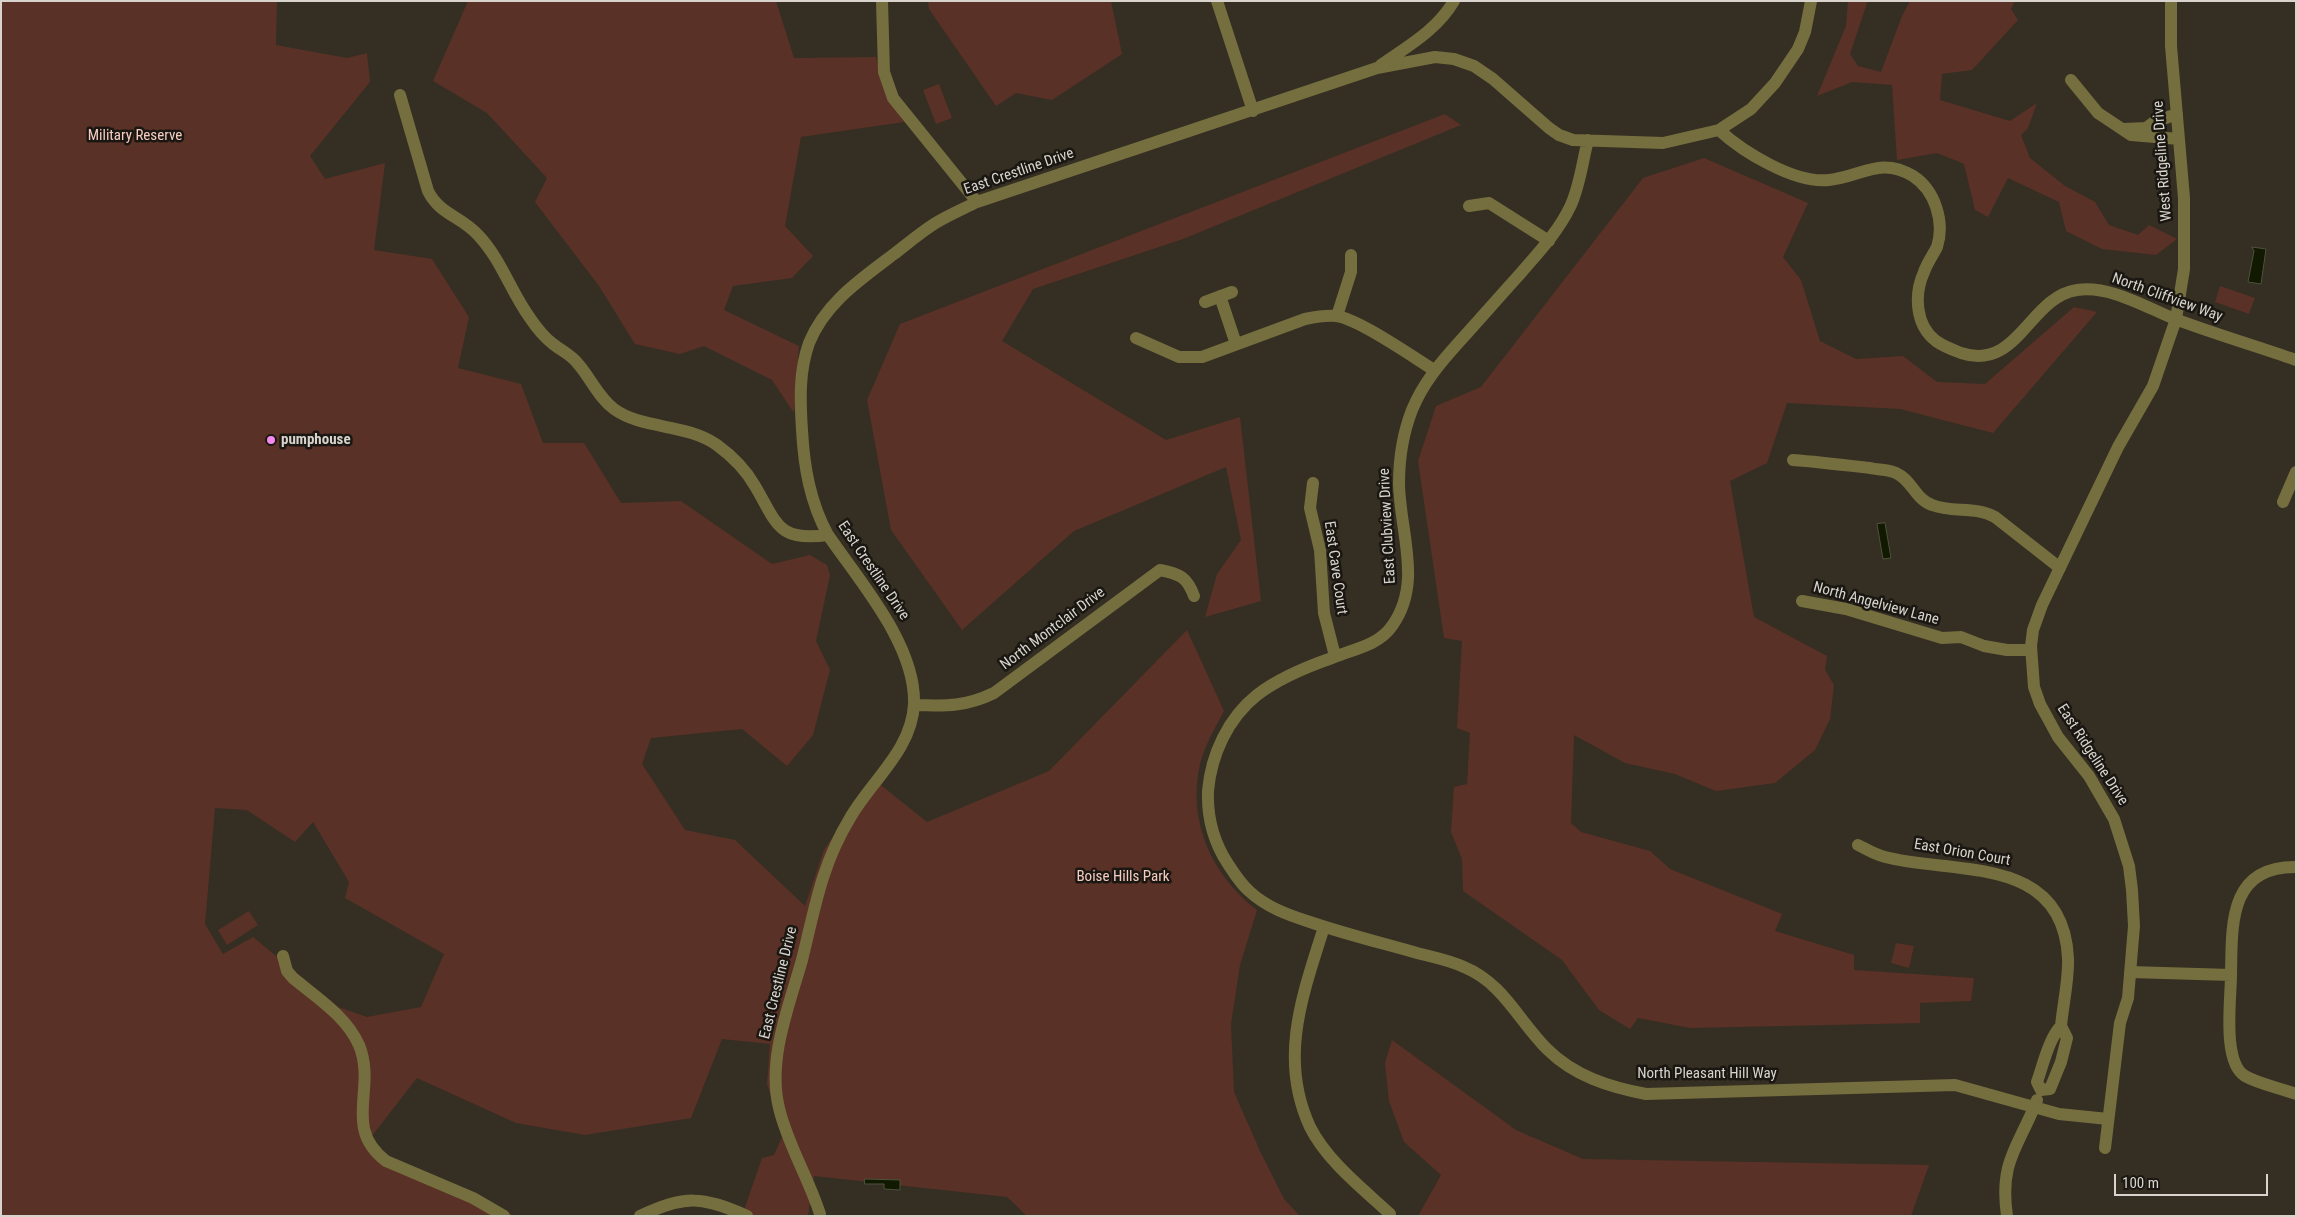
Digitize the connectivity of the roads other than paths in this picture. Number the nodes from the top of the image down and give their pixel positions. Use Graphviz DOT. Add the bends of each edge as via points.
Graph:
graph roads {
  1 [pos="882,1"];
  2 [pos="1217,1"];
  3 [pos="1454,1"];
  4 [pos="1811,1"];
  5 [pos="2171,1"];
  6 [pos="1377,68"];
  7 [pos="2071,80"];
  8 [pos="400,95"];
  9 [pos="1253,111"];
  10 [pos="2177,114"];
  11 [pos="1719,130"];
  12 [pos="2151,132"];
  13 [pos="2178,139"];
  14 [pos="1588,140"];
  15 [pos="977,202"];
  16 [pos="1468,206"];
  17 [pos="1549,240"];
  18 [pos="1351,255"];
  19 [pos="1205,302"];
  20 [pos="1338,316"];
  21 [pos="2176,319"];
  22 [pos="1136,338"];
  23 [pos="1236,344"];
  24 [pos="2296,360"];
  25 [pos="1434,370"];
  26 [pos="1793,460"];
  27 [pos="2296,472"];
  28 [pos="1312,483"];
  29 [pos="2283,502"];
  30 [pos="828,535"];
  31 [pos="2060,568"];
  32 [pos="1194,596"];
  33 [pos="1802,601"];
  34 [pos="2031,650"];
  35 [pos="1335,656"];
  36 [pos="914,705"];
  37 [pos="1858,845"];
  38 [pos="2296,867"];
  39 [pos="1324,927"];
  40 [pos="283,956"];
  41 [pos="2130,972"];
  42 [pos="2231,975"];
  43 [pos="2296,1094"];
  44 [pos="2034,1107"];
  45 [pos="2108,1119"];
  46 [pos="2105,1148"];
  47 [pos="1390,1214"];
  48 [pos="818,1215"];
  49 [pos="504,1216"];
  50 [pos="640,1216"];
  51 [pos="747,1216"];
  52 [pos="2007,1216"];
  1 -- 15 [label="street" via="884,72 894,98"];
  2 -- 9 [label="street"];
  3 -- 6 [label="street" via="1447,14 1432,29"];
  4 -- 11 [label="street" via="1805,32 1787,68 1751,109"];
  5 -- 10 [label="street, West Ridgeline Drive"];
  6 -- 9 [label="street, East Crestline Drive"];
  6 -- 14 [label="street" via="1435,57 1474,66 1554,132 1573,140"];
  7 -- 12 [label="street" via="2098,113 2130,135"];
  8 -- 30 [label="street" via="434,202 479,235 530,318 547,339 577,362 603,399 625,416 685,430 716,444 745,471 782,529 807,538"];
  9 -- 15 [label="street, East Crestline Drive"];
  10 -- 12 [label="street"];
  10 -- 13 [label="street, West Ridgeline Drive"];
  11 -- 14 [label="street" via="1663,143"];
  11 -- 21 [label="street, North Cliffview Way" via="1744,150 1791,174 1811,180 1828,181 1879,167 1903,171 1922,183 1934,202 1940,234 1918,288 1917,304 1927,332 1951,349 1985,356 2003,350 2046,306 2075,290 2105,291"];
  12 -- 13 [label="street"];
  13 -- 21 [label="street, West Ridgeline Drive" via="2184,198 2184,269"];
  14 -- 17 [label="street, East Clubview Drive" via="1580,181 1569,208"];
  15 -- 30 [label="street, East Crestline Drive" via="933,224 851,286 827,312 810,343 802,372 800,400 803,448 810,489 819,519"];
  16 -- 17 [label="street" via="1489,203"];
  17 -- 25 [label="street, East Clubview Drive"];
  18 -- 20 [label="street" via="1351,272"];
  19 -- 23 [label="street" via="1226,294"];
  20 -- 23 [label="street" via="1305,319"];
  20 -- 25 [label="street" via="1358,324"];
  21 -- 24 [label="street, North Cliffview Way"];
  21 -- 31 [label="street, East Ridgeline Drive" via="2153,386 2118,447"];
  22 -- 23 [label="street" via="1179,357 1202,357"];
  25 -- 35 [label="street, East Clubview Drive" via="1414,406 1400,460 1399,487 1410,572 1407,596 1390,629 1377,641"];
  26 -- 31 [label="street" via="1894,472 1906,479 1918,496 1934,506 1991,514"];
  27 -- 29 [label="street"];
  28 -- 35 [label="street, East Cave Court" via="1310,508 1320,550 1324,613"];
  30 -- 36 [label="street, East Crestline Drive" via="894,631 906,658"];
  31 -- 34 [label="street, East Ridgeline Drive" via="2037,618"];
  32 -- 36 [label="street, North Montclair Drive" via="1188,581 1175,573 1160,570 994,693 973,703"];
  33 -- 34 [label="street, North Angelview Lane" via="1855,612 1942,638 1961,637 1984,646"];
  34 -- 41 [label="street, East Ridgeline Drive" via="2034,687 2040,704 2058,737 2103,797 2122,842 2129,866 2133,902"];
  35 -- 39 [label="street, East Clubview Drive" via="1279,681 1256,696 1230,724 1215,754 1209,778 1211,830 1222,856 1239,881 1249,892 1276,909"];
  36 -- 48 [label="street, East Crestline Drive" via="904,740 850,816 825,868 781,1036 776,1084 779,1108"];
  37 -- 44 [label="street, East Orion Court" via="1884,857 2003,875 2019,880 2045,899 2061,925 2068,959 2061,1026 2067,1038 2050,1089 2041,1090"];
  38 -- 42 [label="street" via="2270,870 2242,892 2234,912"];
  39 -- 44 [label="street, North Pleasant Hill Way" via="1463,966 1485,977 1502,992 1547,1049 1594,1081 1623,1090 1646,1094 1956,1085"];
  39 -- 47 [label="street" via="1297,1018 1294,1041 1301,1103 1311,1128 1326,1150"];
  40 -- 49 [label="street" via="287,971 341,1018 359,1046 365,1084 363,1131 375,1153 386,1162 472,1198"];
  41 -- 42 [label="street"];
  41 -- 45 [label="street, East Ridgeline Drive"];
  42 -- 43 [label="street" via="2230,1036 2236,1067 2244,1076"];
  44 -- 45 [label="street, North Pleasant Hill Way" via="2059,1114"];
  44 -- 52 [label="street, East Orion Court" via="2008,1162 2004,1185"];
  45 -- 46 [label="street, East Ridgeline Drive"];
  50 -- 51 [label="street" via="684,1200 707,1201"];
}
